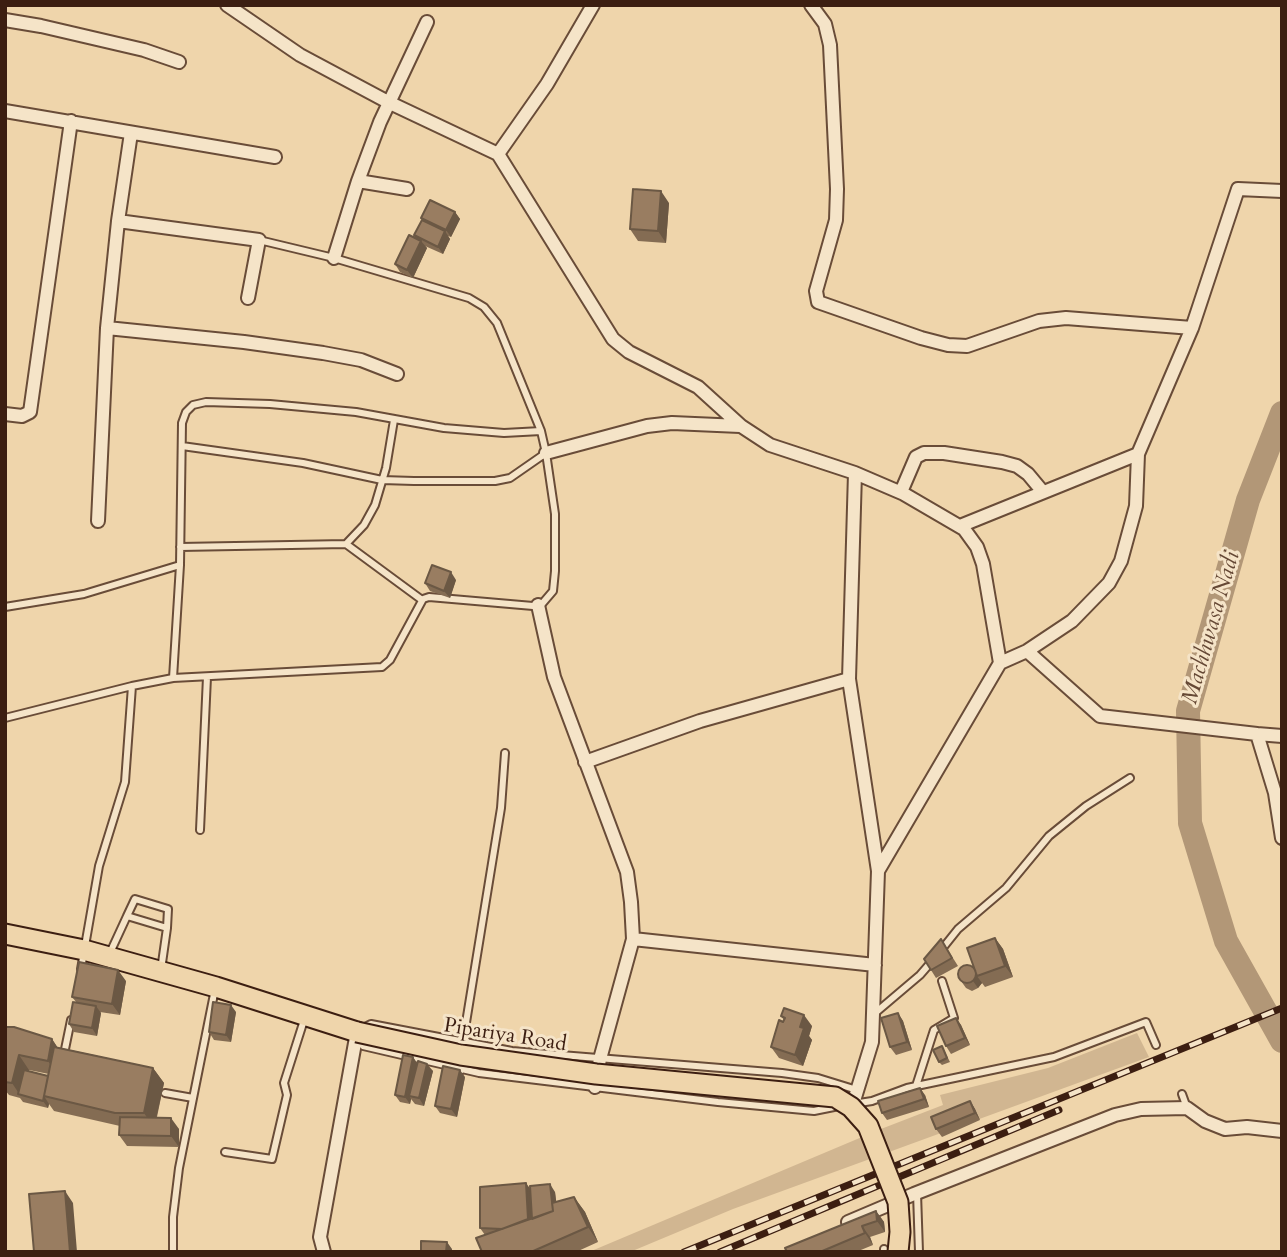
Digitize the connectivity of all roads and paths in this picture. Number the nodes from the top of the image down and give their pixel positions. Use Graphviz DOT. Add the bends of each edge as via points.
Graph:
graph roads {
  1 [pos="227,5"];
  2 [pos="593,5"];
  3 [pos="811,5"];
  4 [pos="5,20"];
  5 [pos="427,22"];
  6 [pos="179,62"];
  7 [pos="388,102"];
  8 [pos="5,111"];
  9 [pos="71,121"];
  10 [pos="131,133"];
  11 [pos="498,154"];
  12 [pos="275,157"];
  13 [pos="358,181"];
  14 [pos="407,189"];
  15 [pos="1282,191"];
  16 [pos="118,221"];
  17 [pos="259,240"];
  18 [pos="334,258"];
  19 [pos="248,298"];
  20 [pos="107,328"];
  21 [pos="1192,328"];
  22 [pos="397,374"];
  23 [pos="5,414"];
  24 [pos="394,420"];
  25 [pos="741,426"];
  26 [pos="541,431"];
  27 [pos="182,446"];
  28 [pos="546,453"];
  29 [pos="1138,454"];
  30 [pos="855,473"];
  31 [pos="382,480"];
  32 [pos="901,492"];
  33 [pos="1044,492"];
  34 [pos="98,521"];
  35 [pos="960,526"];
  36 [pos="346,544"];
  37 [pos="180,547"];
  38 [pos="180,565"];
  39 [pos="422,600"];
  40 [pos="538,606"];
  41 [pos="5,607"];
  42 [pos="1027,651"];
  43 [pos="1000,663"];
  44 [pos="206,677"];
  45 [pos="173,678"];
  46 [pos="849,679"];
  47 [pos="132,686"];
  48 [pos="5,718"];
  49 [pos="1257,734"];
  50 [pos="1282,736"];
  51 [pos="505,754"];
  52 [pos="584,762"];
  53 [pos="1130,779"];
  54 [pos="1279,804"];
  55 [pos="200,830"];
  56 [pos="1282,838"];
  57 [pos="878,871"];
  58 [pos="127,916"];
  59 [pos="167,928"];
  60 [pos="5,934"];
  61 [pos="633,939"];
  62 [pos="84,950"];
  63 [pos="108,956"];
  64 [pos="875,965"];
  65 [pos="161,971"];
  66 [pos="80,975"];
  67 [pos="942,981"];
  68 [pos="216,987"];
  69 [pos="72,1015"];
  70 [pos="306,1015"];
  71 [pos="873,1016"];
  72 [pos="357,1031"];
  73 [pos="463,1041"];
  74 [pos="1156,1045"];
  75 [pos="64,1055"];
  76 [pos="600,1059"];
  77 [pos="459,1068"];
  78 [pos="916,1086"];
  79 [pos="595,1087"];
  80 [pos="857,1090"];
  81 [pos="165,1093"];
  82 [pos="1182,1094"];
  83 [pos="193,1098"];
  84 [pos="853,1104"];
  85 [pos="1187,1108"];
  86 [pos="1282,1131"];
  87 [pos="225,1152"];
  88 [pos="918,1193"];
  89 [pos="841,1225"];
  90 [pos="888,1251"];
  91 [pos="173,1252"];
  92 [pos="324,1252"];
  93 [pos="919,1252"];
  1 -- 7 [label="street" via="300,55"];
  2 -- 11 [label="street" via="547,84"];
  3 -- 21 [label="street" via="825,24 831,46 837,188 836,220 816,291 818,302 948,345 967,346 1039,321 1066,318"];
  4 -- 6 [label="street"];
  5 -- 7 [label="street"];
  7 -- 11 [label="street"];
  7 -- 13 [label="street"];
  8 -- 9 [label="street"];
  9 -- 10 [label="street"];
  9 -- 23 [label="street" via="30,412"];
  10 -- 12 [label="street"];
  10 -- 16 [label="street"];
  11 -- 25 [label="street" via="613,339 698,387"];
  13 -- 14 [label="street"];
  13 -- 18 [label="street"];
  15 -- 21 [label="street" via="1238,189"];
  16 -- 17 [label="street"];
  16 -- 20 [label="street"];
  17 -- 18 [label="lane"];
  17 -- 19 [label="street"];
  18 -- 26 [label="lane" via="469,298 484,307 497,323"];
  20 -- 22 [label="street" via="323,353 361,360"];
  20 -- 34 [label="street"];
  21 -- 29 [label="street"];
  24 -- 26 [label="lane" via="492,432"];
  24 -- 27 [label="lane" via="315,408 206,402 186,412"];
  24 -- 31 [label="lane"];
  25 -- 28 [label="street" via="647,426"];
  25 -- 30 [label="street" via="770,444"];
  26 -- 28 [label="lane"];
  27 -- 31 [label="lane" via="303,463"];
  27 -- 37 [label="lane"];
  28 -- 31 [label="lane" via="509,478 495,481"];
  28 -- 40 [label="lane" via="555,514 555,580 553,591"];
  29 -- 33 [label="street"];
  29 -- 42 [label="street" via="1136,506 1121,562 1109,583 1072,621"];
  30 -- 32 [label="street"];
  30 -- 46 [label="street"];
  31 -- 36 [label="lane" via="376,505"];
  32 -- 33 [label="street" via="919,454 944,453 1017,466"];
  32 -- 35 [label="street"];
  33 -- 35 [label="street"];
  35 -- 43 [label="street" via="972,537 983,564"];
  36 -- 37 [label="lane"];
  36 -- 39 [label="lane"];
  37 -- 38 [label="lane"];
  38 -- 41 [label="lane" via="85,594"];
  38 -- 45 [label="lane"];
  39 -- 40 [label="lane"];
  39 -- 44 [label="lane" via="382,667"];
  40 -- 52 [label="street" via="554,677"];
  42 -- 43 [label="street"];
  42 -- 49 [label="street" via="1100,716"];
  43 -- 57 [label="street"];
  44 -- 45 [label="lane"];
  44 -- 55 [label="lane"];
  45 -- 47 [label="lane"];
  46 -- 52 [label="street" via="700,720"];
  46 -- 57 [label="street"];
  47 -- 48 [label="lane"];
  47 -- 62 [label="lane" via="125,782 99,866"];
  49 -- 50 [label="street"];
  49 -- 54 [label="street"];
  51 -- 73 [label="lane" via="501,808"];
  52 -- 61 [label="street" via="627,872"];
  53 -- 71 [label="lane" via="1049,836 1006,888 958,929 920,975"];
  54 -- 56 [label="street"];
  57 -- 64 [label="street"];
  58 -- 59 [label="lane"];
  58 -- 59 [label="lane" via="135,899 168,909"];
  58 -- 63 [label="lane"];
  59 -- 65 [label="lane"];
  60 -- 62 [label="main road, Pipariya Road"];
  61 -- 64 [label="street"];
  61 -- 76 [label="street"];
  62 -- 63 [label="main road, Pipariya Road"];
  62 -- 66 [label="lane"];
  63 -- 65 [label="main road, Pipariya Road"];
  64 -- 71 [label="street"];
  65 -- 68 [label="main road, Pipariya Road"];
  67 -- 78 [label="lane" via="954,1018 934,1030"];
  68 -- 70 [label="main road, Pipariya Road"];
  68 -- 83 [label="lane"];
  69 -- 75 [label="lane"];
  70 -- 72 [label="main road, Pipariya Road"];
  70 -- 87 [label="lane" via="284,1083 287,1095 272,1159"];
  71 -- 80 [label="street" via="872,1042"];
  72 -- 73 [label="lane" via="371,1024"];
  72 -- 77 [label="lane" via="363,1046"];
  72 -- 90 [label="main road, Pipariya Road, bridge" via="461,1055 596,1074 835,1097 868,1126 898,1202 900,1232"];
  72 -- 92 [label="street" via="320,1237"];
  73 -- 76 [label="lane" via="512,1051"];
  73 -- 77 [label="street"];
  74 -- 78 [label="lane" via="1146,1022 1054,1057"];
  76 -- 79 [label="street"];
  76 -- 80 [label="lane" via="782,1073"];
  77 -- 79 [label="lane"];
  78 -- 84 [label="lane"];
  79 -- 84 [label="lane" via="814,1111"];
  80 -- 84 [label="street"];
  81 -- 83 [label="lane"];
  82 -- 85 [label="lane"];
  83 -- 91 [label="lane" via="179,1168"];
  85 -- 86 [label="street" via="1225,1129"];
  85 -- 88 [label="street" via="1158,1107 1115,1115"];
  88 -- 89 [label="street"];
  88 -- 93 [label="lane"];
}
